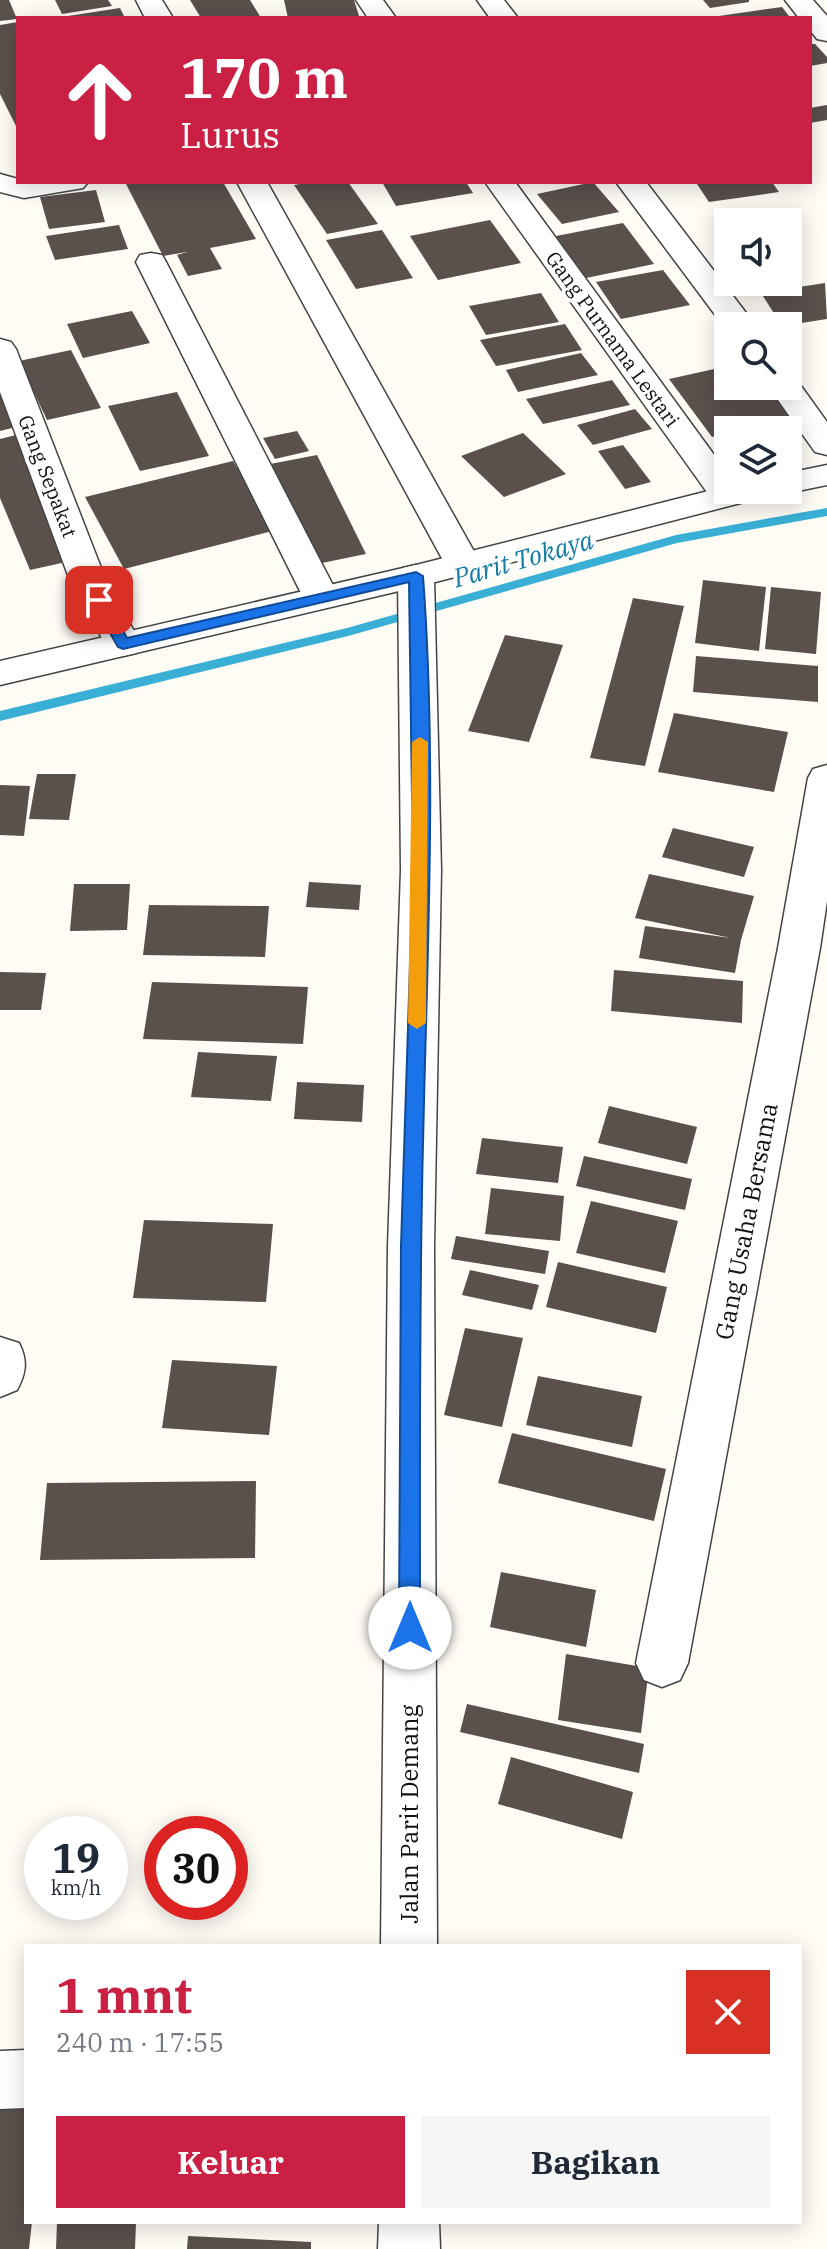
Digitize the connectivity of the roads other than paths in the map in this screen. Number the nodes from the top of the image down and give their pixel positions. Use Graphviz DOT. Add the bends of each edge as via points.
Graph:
graph roads {
  1 [pos="490,0"];
  2 [pos="798,0"];
  3 [pos="502,16"];
  4 [pos="827,33"];
  5 [pos="0,183"];
  6 [pos="61,184"];
  7 [pos="253,184"];
  8 [pos="502,184"];
  9 [pos="633,184"];
  10 [pos="151,262"];
  11 [pos="729,312"];
  12 [pos="0,349"];
  13 [pos="794,400"];
  14 [pos="827,445"];
  15 [pos="714,460"];
  16 [pos="827,475"];
  17 [pos="802,480"];
  18 [pos="714,499"];
  19 [pos="463,564"];
  20 [pos="321,597"];
  21 [pos="418,599"];
  22 [pos="123,644"];
  23 [pos="0,673"];
  24 [pos="827,778"];
  25 [pos="662,1663"];
  26 [pos="409,1944"];
  27 [pos="24,2079"];
  28 [pos="0,2080"];
  29 [pos="409,2224"];
  30 [pos="409,2249"];
  1 -- 3 [label="street"];
  2 -- 4 [label="street"];
  5 -- 6 [label="street" via="31,189"];
  7 -- 19 [label="street"];
  8 -- 15 [label="street, Gang Purnama Lestari"];
  9 -- 11 [label="street"];
  10 -- 20 [label="street"];
  12 -- 22 [label="street, Gang Sepakat" via="87,578"];
  13 -- 14 [label="street"];
  16 -- 17 [label="street"];
  18 -- 19 [label="street"];
  19 -- 21 [label="street"];
  20 -- 21 [label="street"];
  20 -- 22 [label="street"];
  21 -- 26 [label="street, Jalan Parit Demang" via="421,870 411,1246"];
  22 -- 23 [label="street"];
  24 -- 25 [label="street, Gang Usaha Bersama"];
  27 -- 28 [label="street"];
  29 -- 30 [label="street"];
}
